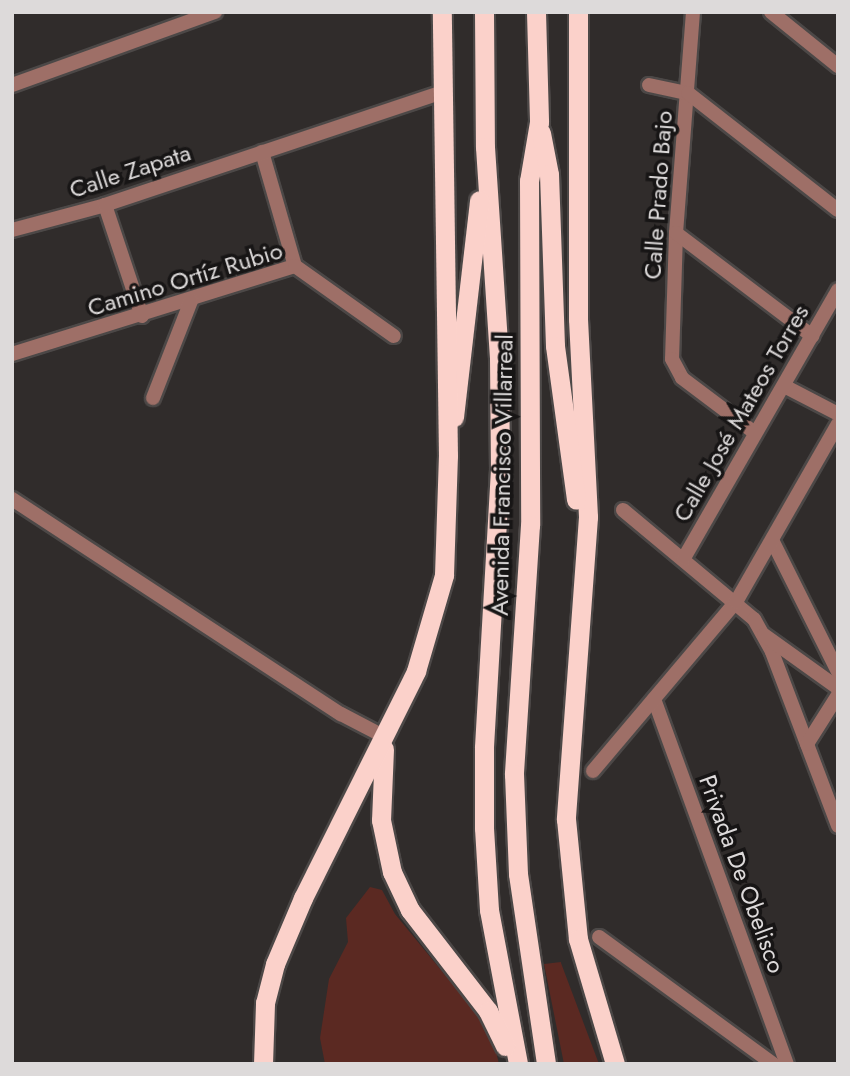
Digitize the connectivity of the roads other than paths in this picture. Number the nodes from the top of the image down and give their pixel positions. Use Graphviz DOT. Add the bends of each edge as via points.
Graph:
graph roads {
  1 [pos="215,12"];
  2 [pos="442,12"];
  3 [pos="484,12"];
  4 [pos="536,12"];
  5 [pos="578,12"];
  6 [pos="693,12"];
  7 [pos="771,12"];
  8 [pos="838,66"];
  9 [pos="12,85"];
  10 [pos="649,85"];
  11 [pos="443,92"];
  12 [pos="688,93"];
  13 [pos="539,122"];
  14 [pos="485,146"];
  15 [pos="262,152"];
  16 [pos="104,205"];
  17 [pos="838,210"];
  18 [pos="12,230"];
  19 [pos="676,233"];
  20 [pos="295,265"];
  21 [pos="838,290"];
  22 [pos="191,300"];
  23 [pos="142,316"];
  24 [pos="394,336"];
  25 [pos="812,336"];
  26 [pos="12,354"];
  27 [pos="786,387"];
  28 [pos="153,398"];
  29 [pos="838,414"];
  30 [pos="838,424"];
  31 [pos="755,433"];
  32 [pos="448,456"];
  33 [pos="12,499"];
  34 [pos="623,510"];
  35 [pos="772,540"];
  36 [pos="684,558"];
  37 [pos="586,574"];
  38 [pos="736,602"];
  39 [pos="763,634"];
  40 [pos="838,672"];
  41 [pos="838,688"];
  42 [pos="838,695"];
  43 [pos="654,699"];
  44 [pos="385,737"];
  45 [pos="807,744"];
  46 [pos="593,771"];
  47 [pos="838,826"];
  48 [pos="599,937"];
  49 [pos="263,1064"];
  50 [pos="511,1064"];
  51 [pos="518,1064"];
  52 [pos="546,1064"];
  53 [pos="615,1064"];
  54 [pos="773,1064"];
  55 [pos="787,1064"];
  1 -- 9 [label="street"];
  2 -- 11 [label="highway"];
  3 -- 14 [label="highway, Avenida Francisco Villarreal"];
  4 -- 13 [label="highway, Avenida Francisco Villarreal"];
  5 -- 37 [label="highway" via="578,319 589,517"];
  6 -- 12 [label="street, Calle Prado Bajo"];
  7 -- 8 [label="street"];
  10 -- 12 [label="street"];
  11 -- 15 [label="street, Calle Zapata"];
  11 -- 32 [label="highway"];
  12 -- 17 [label="street"];
  12 -- 19 [label="street, Calle Prado Bajo"];
  13 -- 37 [label="highway" via="549,174 555,346"];
  13 -- 52 [label="highway, Avenida Francisco Villarreal" via="529,181 530,525 514,774 518,874"];
  14 -- 32 [label="highway"];
  14 -- 51 [label="highway, Avenida Francisco Villarreal" via="499,358 500,469 484,748 484,828 489,911"];
  15 -- 16 [label="street, Calle Zapata"];
  15 -- 20 [label="street"];
  16 -- 18 [label="street, Calle Zapata"];
  16 -- 23 [label="street"];
  19 -- 25 [label="street"];
  19 -- 31 [label="street, Calle Prado Bajo" via="672,359 682,378"];
  20 -- 22 [label="street, Camino Ortíz Rubio"];
  20 -- 24 [label="street, Camino Ortíz Rubio"];
  21 -- 25 [label="street, Calle José Mateos Torres"];
  22 -- 23 [label="street, Camino Ortíz Rubio"];
  22 -- 28 [label="street"];
  23 -- 26 [label="street, Camino Ortíz Rubio"];
  25 -- 27 [label="street, Calle José Mateos Torres"];
  27 -- 29 [label="street"];
  27 -- 31 [label="street, Calle José Mateos Torres"];
  30 -- 35 [label="street"];
  31 -- 36 [label="street, Calle José Mateos Torres"];
  32 -- 44 [label="highway" via="447,538 439,597 416,671"];
  33 -- 44 [label="street" via="341,714"];
  34 -- 36 [label="street"];
  35 -- 38 [label="street"];
  35 -- 40 [label="street"];
  36 -- 38 [label="street"];
  37 -- 53 [label="highway" via="568,752 569,880 593,1003"];
  38 -- 39 [label="street"];
  38 -- 43 [label="street"];
  39 -- 41 [label="street"];
  39 -- 45 [label="street"];
  42 -- 45 [label="street"];
  43 -- 46 [label="street"];
  43 -- 55 [label="street, Privada De Obelisco"];
  44 -- 49 [label="highway" via="303,898 275,964 265,1003"];
  44 -- 50 [label="highway" via="381,820 392,872 410,910 488,1011"];
  45 -- 47 [label="street"];
  48 -- 54 [label="street"];
}
